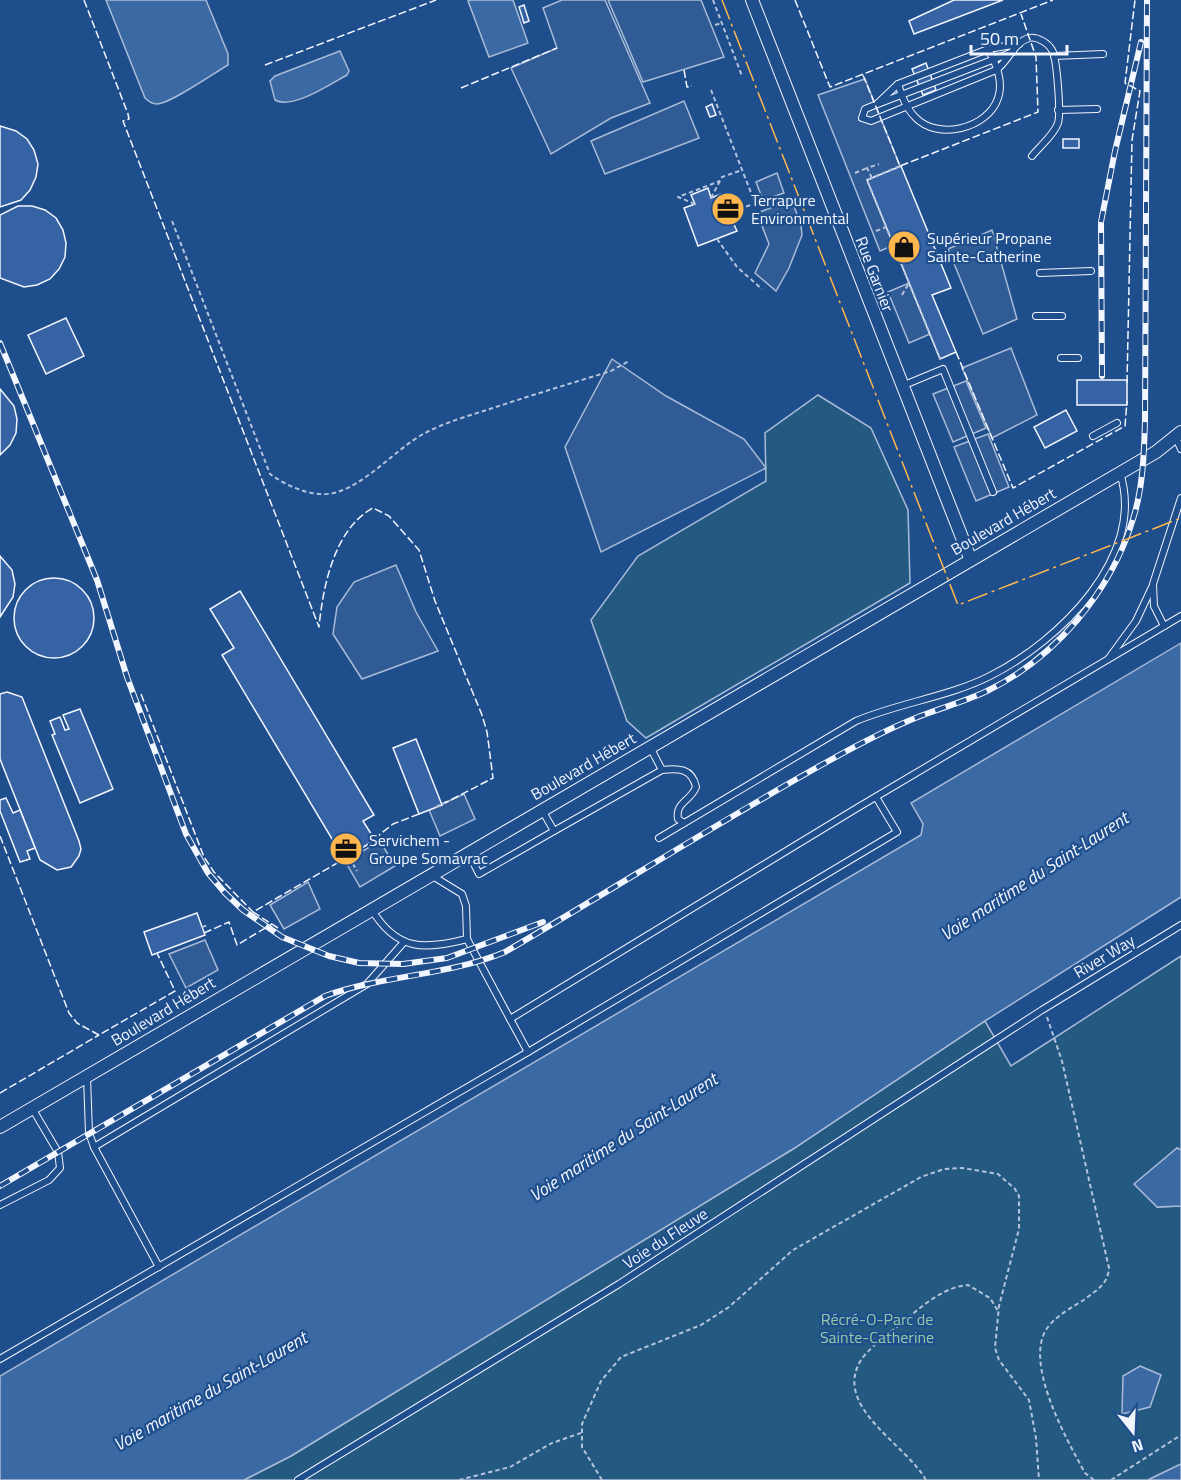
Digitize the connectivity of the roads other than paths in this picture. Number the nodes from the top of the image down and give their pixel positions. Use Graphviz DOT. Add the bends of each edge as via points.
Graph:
graph roads {
  1 [pos="752,0"];
  2 [pos="1019,44"];
  3 [pos="988,48"];
  4 [pos="1013,52"];
  5 [pos="1104,54"];
  6 [pos="1054,56"];
  7 [pos="994,60"];
  8 [pos="998,69"];
  9 [pos="898,84"];
  10 [pos="902,95"];
  11 [pos="876,105"];
  12 [pos="907,107"];
  13 [pos="1097,109"];
  14 [pos="1058,110"];
  15 [pos="1032,156"];
  16 [pos="1091,271"];
  17 [pos="1040,273"];
  18 [pos="1035,316"];
  19 [pos="1062,316"];
  20 [pos="1061,358"];
  21 [pos="1078,358"];
  22 [pos="902,386"];
  23 [pos="1117,423"];
  24 [pos="1093,436"];
  25 [pos="1179,440"];
  26 [pos="1120,472"];
  27 [pos="993,492"];
  28 [pos="1181,498"];
  29 [pos="970,558"];
  30 [pos="1153,584"];
  31 [pos="1181,616"];
  32 [pos="1164,627"];
  33 [pos="1104,662"];
  34 [pos="649,746"];
  35 [pos="662,770"];
  36 [pos="876,797"];
  37 [pos="542,808"];
  38 [pos="684,823"];
  39 [pos="554,831"];
  40 [pos="659,838"];
  41 [pos="468,852"];
  42 [pos="430,874"];
  43 [pos="371,909"];
  44 [pos="1181,925"];
  45 [pos="467,939"];
  46 [pos="404,942"];
  47 [pos="1042,1010"];
  48 [pos="510,1019"];
  49 [pos="528,1052"];
  50 [pos="87,1076"];
  51 [pos="32,1108"];
  52 [pos="0,1127"];
  53 [pos="93,1147"];
  54 [pos="0,1205"];
  55 [pos="159,1266"];
  56 [pos="0,1359"];
  57 [pos="298,1480"];
  1 -- 22 [label="street, Rue Garnier"];
  2 -- 3 [label="lane"];
  2 -- 4 [label="lane"];
  2 -- 6 [label="lane" via="1036,38"];
  3 -- 7 [label="lane"];
  3 -- 9 [label="lane"];
  4 -- 7 [label="lane"];
  4 -- 8 [label="lane"];
  5 -- 6 [label="lane"];
  6 -- 14 [label="lane"];
  7 -- 8 [label="lane"];
  7 -- 10 [label="lane"];
  8 -- 12 [label="lane"];
  8 -- 12 [label="lane" via="998,98 989,114 972,124 955,129 930,127"];
  9 -- 10 [label="lane"];
  9 -- 11 [label="lane"];
  10 -- 11 [label="lane"];
  10 -- 12 [label="lane"];
  11 -- 12 [label="lane" via="866,109 862,118 871,122"];
  13 -- 14 [label="lane"];
  14 -- 15 [label="lane" via="1058,123"];
  16 -- 17 [label="lane"];
  18 -- 19 [label="lane"];
  20 -- 21 [label="lane"];
  22 -- 27 [label="lane" via="943,369"];
  22 -- 29 [label="street, Rue Garnier"];
  23 -- 24 [label="lane"];
  25 -- 26 [label="street, Boulevard Hébert"];
  26 -- 29 [label="street, Boulevard Hébert"];
  26 -- 38 [label="lane" via="1125,511 1107,567 1070,619 1046,642 966,687 856,721"];
  28 -- 30 [label="lane"];
  29 -- 34 [label="street, Boulevard Hébert"];
  30 -- 32 [label="lane" via="1154,606"];
  30 -- 33 [label="lane" via="1136,621"];
  31 -- 32 [label="lane"];
  32 -- 33 [label="lane"];
  33 -- 36 [label="lane"];
  34 -- 35 [label="lane"];
  34 -- 37 [label="street, Boulevard Hébert"];
  35 -- 38 [label="lane" via="678,768 690,773 694,780 693,794 677,812"];
  35 -- 39 [label="lane"];
  36 -- 48 [label="lane"];
  36 -- 49 [label="lane" via="897,832"];
  37 -- 39 [label="lane"];
  37 -- 41 [label="street, Boulevard Hébert"];
  38 -- 40 [label="lane"];
  39 -- 41 [label="lane" via="479,874"];
  41 -- 42 [label="street, Boulevard Hébert"];
  42 -- 43 [label="street, Boulevard Hébert"];
  42 -- 45 [label="lane" via="462,894"];
  43 -- 46 [label="lane" via="390,935"];
  43 -- 50 [label="street, Boulevard Hébert"];
  44 -- 47 [label="lane, River Way"];
  45 -- 46 [label="lane" via="441,946"];
  45 -- 48 [label="lane"];
  46 -- 53 [label="lane" via="367,984"];
  47 -- 57 [label="lane, Voie du Fleuve" via="619,1284"];
  48 -- 49 [label="lane"];
  49 -- 55 [label="lane"];
  50 -- 51 [label="street, Boulevard Hébert"];
  50 -- 53 [label="lane"];
  51 -- 52 [label="street, Boulevard Hébert"];
  51 -- 54 [label="lane" via="58,1152 60,1168 49,1180"];
  53 -- 55 [label="lane"];
  55 -- 56 [label="lane"];
}
